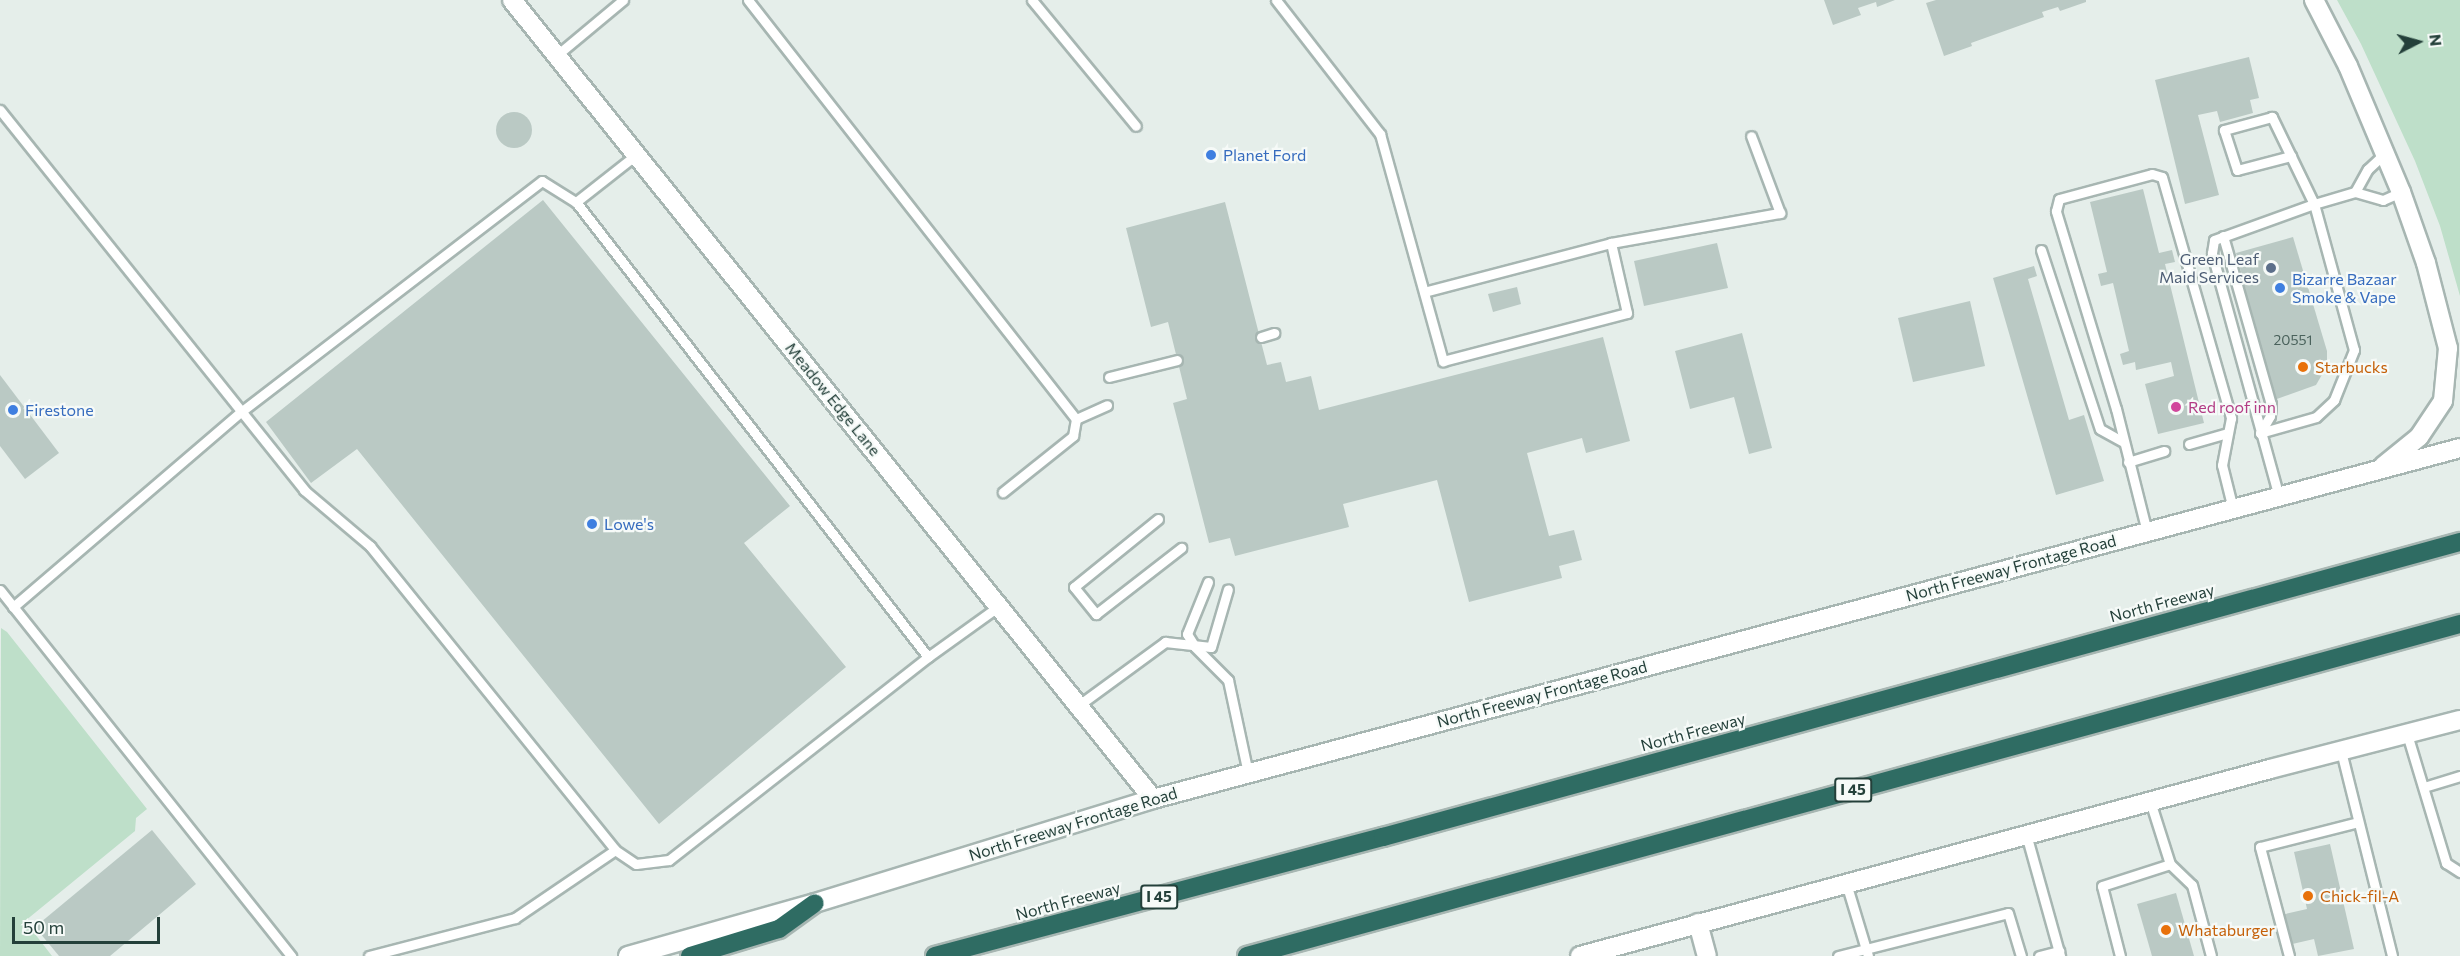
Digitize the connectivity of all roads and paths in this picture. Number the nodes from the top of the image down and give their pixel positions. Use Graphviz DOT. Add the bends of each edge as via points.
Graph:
graph roads {
  1 [pos="512,0"];
  2 [pos="623,0"];
  3 [pos="748,0"];
  4 [pos="1032,0"];
  5 [pos="1276,0"];
  6 [pos="2314,0"];
  7 [pos="557,55"];
  8 [pos="0,110"];
  9 [pos="1136,126"];
  10 [pos="1751,136"];
  11 [pos="637,154"];
  12 [pos="2384,154"];
  13 [pos="2291,156"];
  14 [pos="2355,192"];
  15 [pos="2401,192"];
  16 [pos="576,202"];
  17 [pos="2314,204"];
  18 [pos="2223,236"];
  19 [pos="1611,243"];
  20 [pos="2041,250"];
  21 [pos="1424,292"];
  22 [pos="1274,333"];
  23 [pos="1261,338"];
  24 [pos="2454,353"];
  25 [pos="1176,360"];
  26 [pos="1109,377"];
  27 [pos="1107,405"];
  28 [pos="242,411"];
  29 [pos="1076,419"];
  30 [pos="2228,432"];
  31 [pos="2260,433"];
  32 [pos="2123,442"];
  33 [pos="2189,444"];
  34 [pos="2460,448"];
  35 [pos="2164,451"];
  36 [pos="2128,462"];
  37 [pos="2377,471"];
  38 [pos="1003,492"];
  39 [pos="2279,497"];
  40 [pos="2233,508"];
  41 [pos="1158,519"];
  42 [pos="2147,532"];
  43 [pos="2460,542"];
  44 [pos="1181,548"];
  45 [pos="1208,582"];
  46 [pos="1228,589"];
  47 [pos="0,590"];
  48 [pos="999,606"];
  49 [pos="13,607"];
  50 [pos="2460,624"];
  51 [pos="1196,647"];
  52 [pos="927,657"];
  53 [pos="1079,705"];
  54 [pos="2460,720"];
  55 [pos="2407,734"];
  56 [pos="2341,751"];
  57 [pos="1248,773"];
  58 [pos="2460,776"];
  59 [pos="2424,787"];
  60 [pos="1152,799"];
  61 [pos="2150,801"];
  62 [pos="2358,822"];
  63 [pos="2026,834"];
  64 [pos="615,850"];
  65 [pos="2170,864"];
  66 [pos="2460,873"];
  67 [pos="1846,883"];
  68 [pos="815,903"];
  69 [pos="1698,922"];
  70 [pos="1867,952"];
  71 [pos="2059,954"];
  72 [pos="291,956"];
  73 [pos="369,956"];
  74 [pos="628,956"];
  75 [pos="690,956"];
  76 [pos="935,956"];
  77 [pos="1247,956"];
  78 [pos="1580,956"];
  79 [pos="1707,956"];
  80 [pos="1838,956"];
  81 [pos="2021,956"];
  82 [pos="2039,956"];
  83 [pos="2120,956"];
  84 [pos="2211,956"];
  85 [pos="2289,956"];
  86 [pos="2392,956"];
  1 -- 7 [label="main road, Meadow Edge Lane"];
  2 -- 7 [label="lane"];
  3 -- 29 [label="lane"];
  4 -- 9 [label="lane"];
  5 -- 21 [label="lane" via="1380,134"];
  6 -- 12 [label="main road" via="2348,66"];
  7 -- 11 [label="main road, Meadow Edge Lane"];
  8 -- 28 [label="lane"];
  10 -- 19 [label="lane" via="1780,213"];
  11 -- 16 [label="lane"];
  11 -- 48 [label="main road, Meadow Edge Lane"];
  12 -- 14 [label="lane" via="2368,169"];
  12 -- 15 [label="main road"];
  13 -- 13 [label="lane" via="2272,117 2224,130 2237,170"];
  13 -- 17 [label="lane"];
  14 -- 15 [label="lane" via="2383,200"];
  14 -- 17 [label="lane"];
  15 -- 24 [label="main road"];
  16 -- 28 [label="lane" via="542,181"];
  16 -- 52 [label="lane"];
  17 -- 18 [label="lane"];
  17 -- 31 [label="lane" via="2354,350 2334,400 2316,417"];
  18 -- 31 [label="lane" via="2271,404 2270,416"];
  18 -- 31 [label="lane" via="2214,240 2212,253"];
  19 -- 21 [label="lane"];
  19 -- 21 [label="lane" via="1627,313 1443,361"];
  20 -- 32 [label="lane" via="2100,429"];
  22 -- 23 [label="lane"];
  24 -- 37 [label="main road" via="2443,401 2419,437"];
  25 -- 26 [label="lane"];
  27 -- 29 [label="lane"];
  28 -- 49 [label="lane"];
  28 -- 64 [label="lane" via="304,490 370,546"];
  29 -- 38 [label="lane" via="1073,436"];
  30 -- 32 [label="lane" via="2231,418 2162,177 2152,174 2059,200 2056,211"];
  30 -- 33 [label="lane"];
  30 -- 40 [label="lane" via="2222,465"];
  31 -- 39 [label="lane"];
  32 -- 36 [label="lane"];
  34 -- 37 [label="main road, North Freeway Frontage Road"];
  35 -- 36 [label="lane"];
  36 -- 42 [label="lane"];
  37 -- 39 [label="main road, North Freeway Frontage Road"];
  39 -- 40 [label="main road, North Freeway Frontage Road"];
  40 -- 42 [label="main road, North Freeway Frontage Road"];
  41 -- 44 [label="lane" via="1074,587 1096,614"];
  42 -- 57 [label="main road, North Freeway Frontage Road"];
  43 -- 76 [label="highway, North Freeway / I 45"];
  45 -- 51 [label="lane" via="1187,634"];
  46 -- 51 [label="lane" via="1211,647"];
  47 -- 49 [label="lane"];
  48 -- 52 [label="lane"];
  48 -- 53 [label="main road, Meadow Edge Lane"];
  49 -- 72 [label="lane"];
  50 -- 77 [label="highway, I 45"];
  51 -- 53 [label="lane" via="1165,642"];
  51 -- 57 [label="lane" via="1228,680"];
  52 -- 64 [label="lane" via="669,860 636,864"];
  53 -- 60 [label="main road, Meadow Edge Lane"];
  54 -- 55 [label="main road"];
  55 -- 56 [label="main road"];
  55 -- 59 [label="lane"];
  56 -- 61 [label="main road"];
  56 -- 62 [label="lane"];
  57 -- 60 [label="main road, North Freeway Frontage Road"];
  58 -- 59 [label="lane"];
  59 -- 66 [label="lane" via="2446,863"];
  60 -- 68 [label="main road, North Freeway Frontage Road"];
  61 -- 63 [label="main road"];
  61 -- 65 [label="lane"];
  62 -- 85 [label="lane" via="2260,847"];
  62 -- 86 [label="lane"];
  63 -- 67 [label="main road"];
  63 -- 71 [label="lane"];
  64 -- 73 [label="lane" via="515,918"];
  65 -- 83 [label="lane" via="2102,886"];
  65 -- 84 [label="lane" via="2192,885"];
  67 -- 69 [label="main road"];
  67 -- 70 [label="lane"];
  68 -- 74 [label="main road, North Freeway Frontage Road"];
  68 -- 75 [label="highway" via="779,929"];
  69 -- 78 [label="main road"];
  69 -- 79 [label="main road"];
  70 -- 80 [label="lane"];
  70 -- 81 [label="lane" via="2008,913"];
  71 -- 82 [label="lane"];
}
